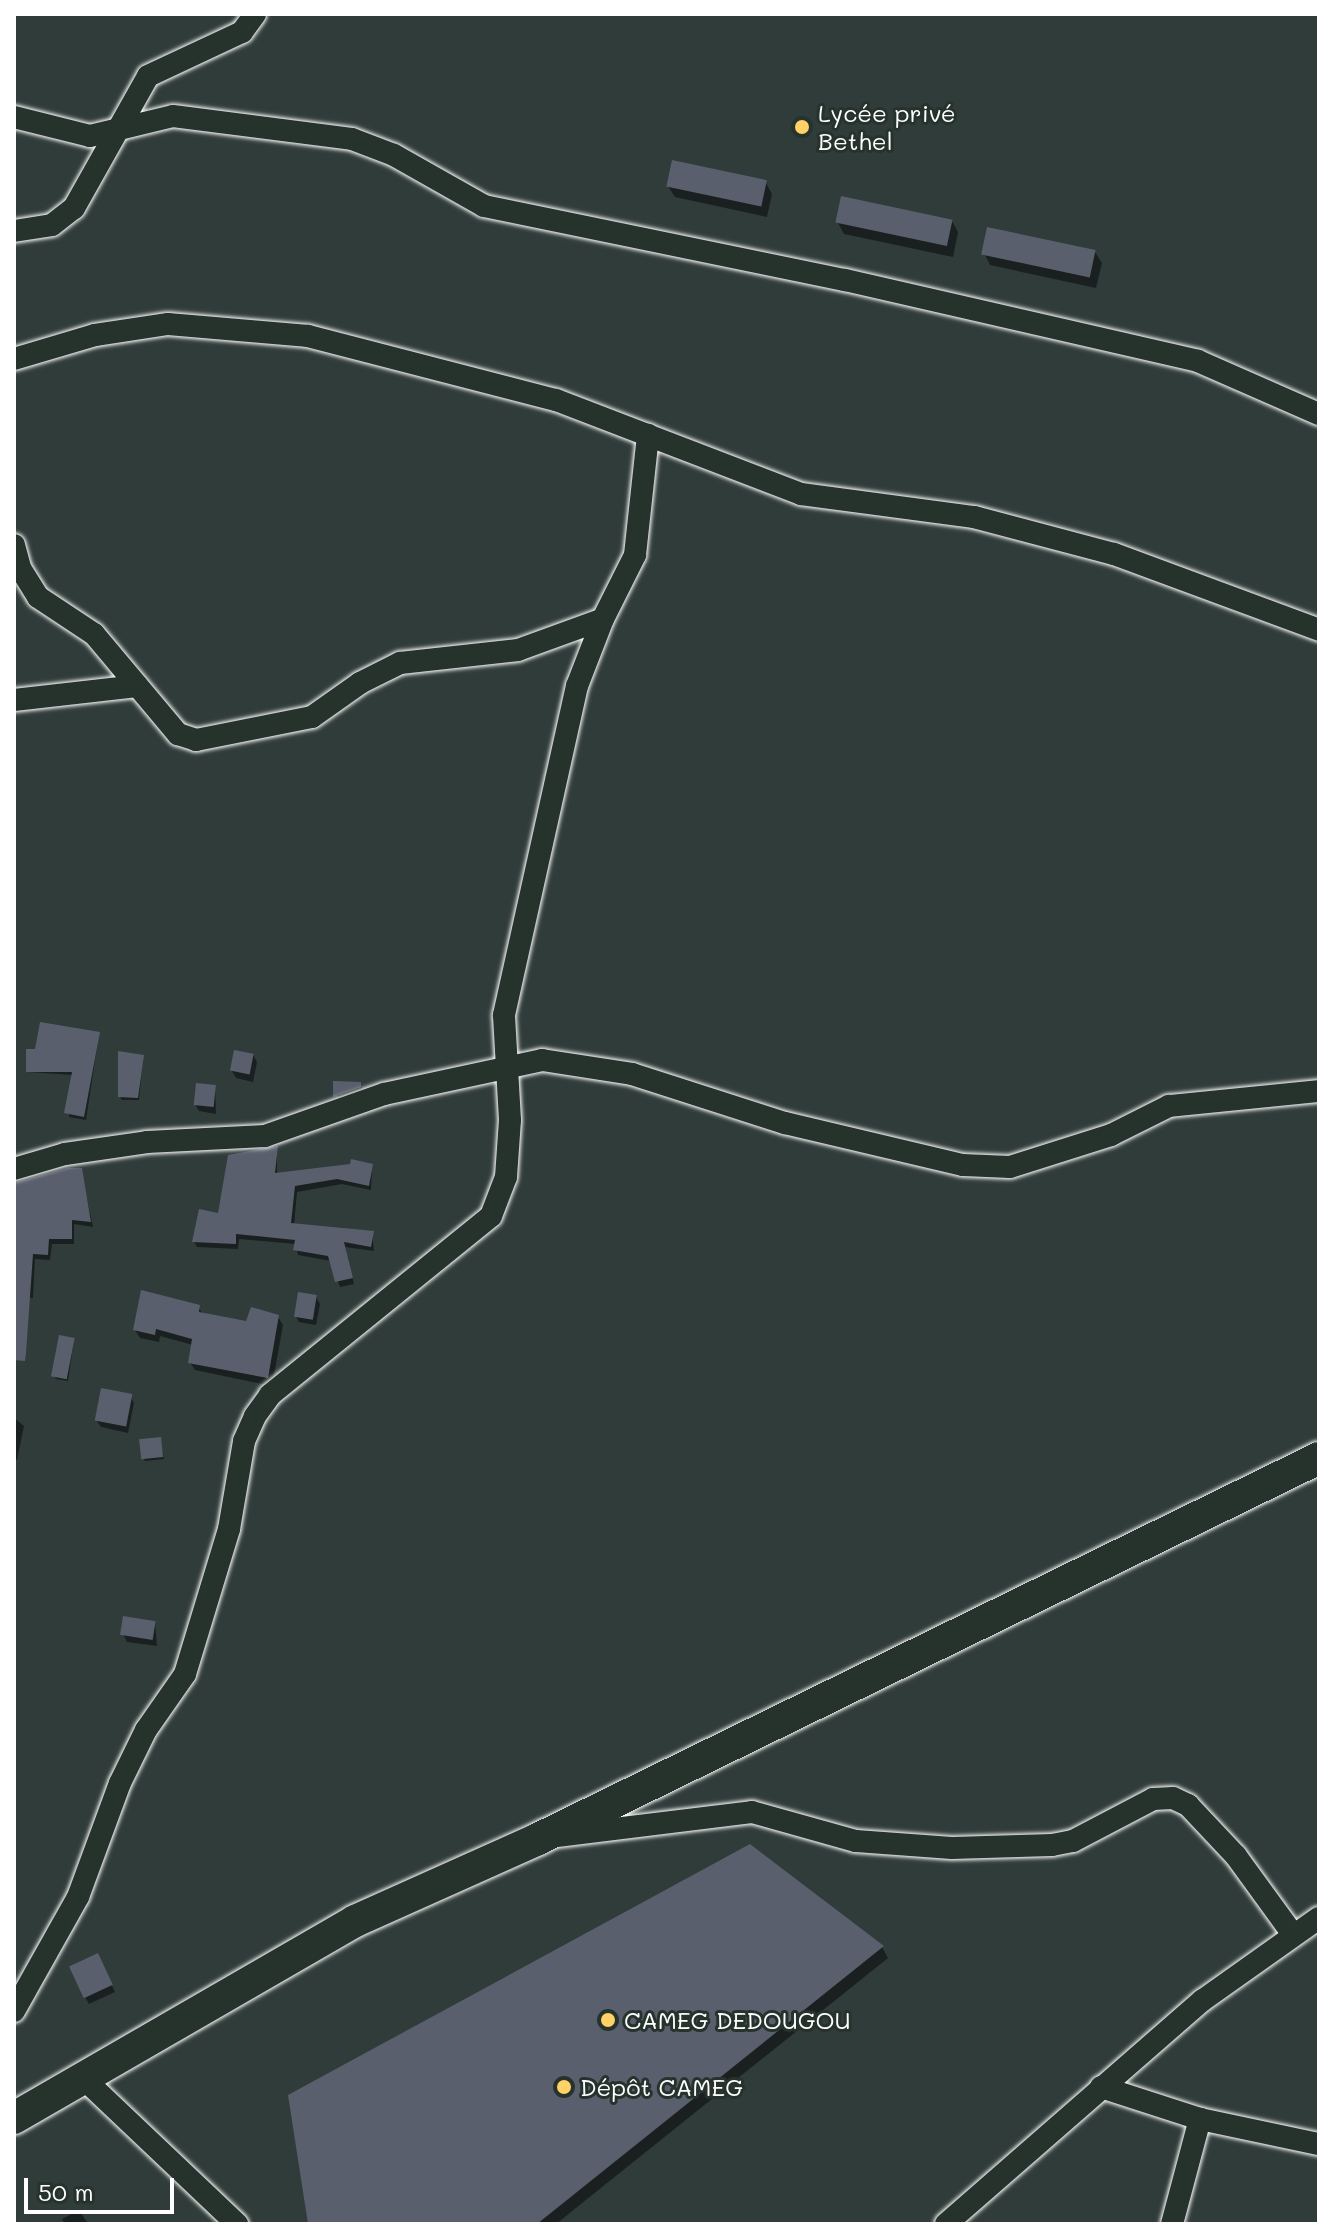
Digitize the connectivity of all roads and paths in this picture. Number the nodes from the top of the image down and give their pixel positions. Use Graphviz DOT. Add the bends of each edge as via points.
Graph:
graph roads {
  1 [pos="255,14"];
  2 [pos="14,117"];
  3 [pos="122,126"];
  4 [pos="14,231"];
  5 [pos="14,359"];
  6 [pos="1319,414"];
  7 [pos="648,435"];
  8 [pos="14,545"];
  9 [pos="603,619"];
  10 [pos="1319,630"];
  11 [pos="137,686"];
  12 [pos="14,700"];
  13 [pos="504,1065"];
  14 [pos="1319,1091"];
  15 [pos="14,1169"];
  16 [pos="1319,1458"];
  17 [pos="538,1839"];
  18 [pos="1319,1918"];
  19 [pos="1292,1933"];
  20 [pos="14,2011"];
  21 [pos="82,2077"];
  22 [pos="1101,2087"];
  23 [pos="14,2118"];
  24 [pos="1200,2119"];
  25 [pos="1319,2144"];
  26 [pos="953,2221"];
  27 [pos="237,2224"];
  28 [pos="1172,2224"];
  1 -- 3 [label="street" via="242,32 148,76"];
  2 -- 3 [label="street" via="90,136"];
  3 -- 4 [label="street" via="74,208 52,225"];
  3 -- 6 [label="street" via="186,117 352,139 394,155 484,206 845,280 1198,361"];
  5 -- 7 [label="street" via="95,335 168,324 236,327 308,336 487,381"];
  7 -- 9 [label="street" via="635,555"];
  7 -- 10 [label="street" via="801,494 974,517 1114,554"];
  8 -- 11 [label="street" via="20,568 38,597 94,634"];
  9 -- 11 [label="street" via="518,650 400,663 312,717 221,739 178,734"];
  9 -- 13 [label="street" via="577,686 548,805 504,1015"];
  11 -- 12 [label="street"];
  13 -- 14 [label="street" via="542,1060 598,1066 785,1123 963,1165 1010,1167 1111,1135 1169,1106"];
  13 -- 15 [label="street" via="384,1094 265,1136 147,1142"];
  13 -- 20 [label="street" via="510,1120 506,1177 491,1216 270,1395 255,1416 244,1441 229,1529 185,1674 126,1769 78,1897"];
  16 -- 17 [label="main road"];
  17 -- 19 [label="street" via="752,1812 798,1829 856,1841 952,1848 1052,1845 1073,1841 1153,1799 1173,1798 1188,1805 1236,1856"];
  17 -- 21 [label="main road" via="355,1921"];
  18 -- 19 [label="street"];
  19 -- 22 [label="street" via="1222,1984"];
  21 -- 23 [label="main road"];
  21 -- 27 [label="street"];
  22 -- 24 [label="street"];
  22 -- 26 [label="street"];
  24 -- 25 [label="street"];
  24 -- 28 [label="street"];
}
